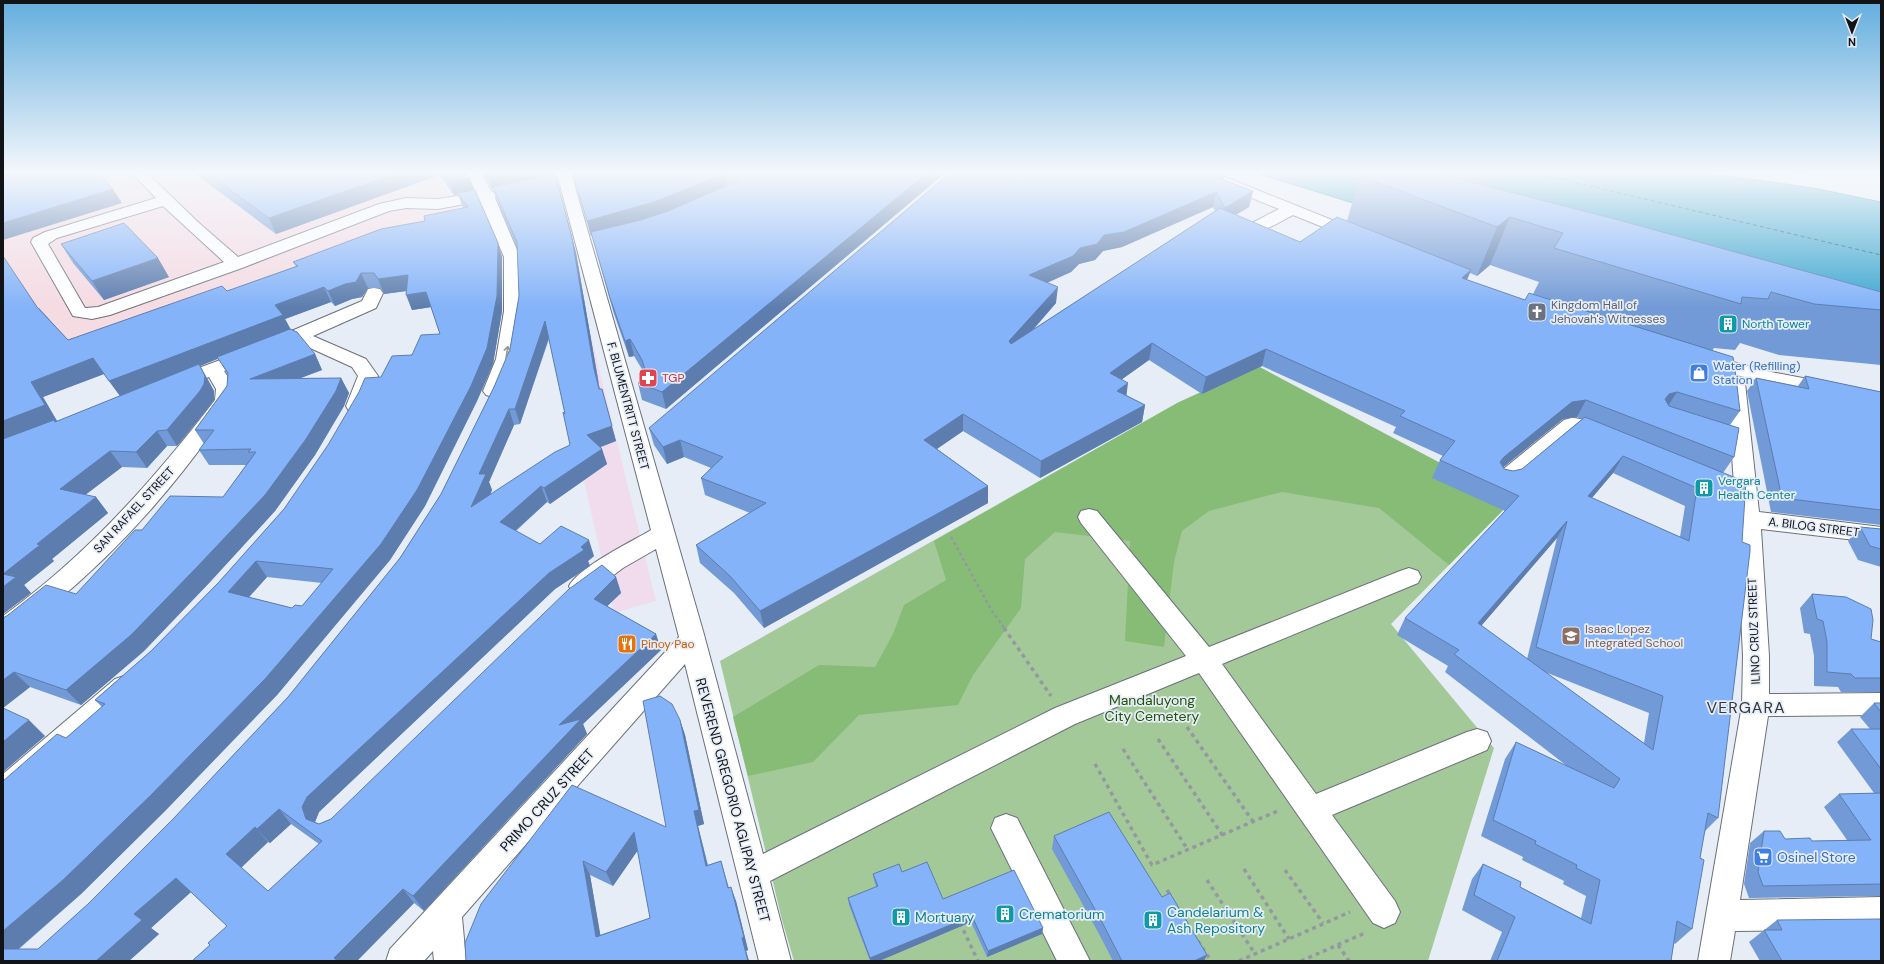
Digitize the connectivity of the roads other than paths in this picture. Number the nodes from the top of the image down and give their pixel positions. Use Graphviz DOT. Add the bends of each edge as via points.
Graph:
graph roads {
  1 [pos="107,218"];
  2 [pos="186,218"];
  3 [pos="356,218"];
  4 [pos="500,218"];
  5 [pos="579,218"];
  6 [pos="1274,218"];
  7 [pos="1314,218"];
  8 [pos="1256,227"];
  9 [pos="1369,241"];
  10 [pos="236,264"];
  11 [pos="374,293"];
  12 [pos="298,336"];
  13 [pos="1688,355"];
  14 [pos="213,369"];
  15 [pos="1734,370"];
  16 [pos="155,391"];
  17 [pos="1881,399"];
  18 [pos="485,409"];
  19 [pos="343,427"];
  20 [pos="1721,434"];
  21 [pos="1620,441"];
  22 [pos="1742,441"];
  23 [pos="1504,480"];
  24 [pos="1725,485"];
  25 [pos="1746,506"];
  26 [pos="1089,517"];
  27 [pos="663,534"];
  28 [pos="1881,536"];
  29 [pos="1409,577"];
  30 [pos="560,603"];
  31 [pos="3,630"];
  32 [pos="692,639"];
  33 [pos="1204,659"];
  34 [pos="137,675"];
  35 [pos="1881,704"];
  36 [pos="1756,705"];
  37 [pos="1477,741"];
  38 [pos="3,792"];
  39 [pos="1307,805"];
  40 [pos="1006,828"];
  41 [pos="752,874"];
  42 [pos="446,913"];
  43 [pos="1881,913"];
  44 [pos="1378,914"];
  45 [pos="1722,916"];
  46 [pos="402,961"];
  47 [pos="450,961"];
  48 [pos="775,961"];
  49 [pos="1074,961"];
  50 [pos="1714,961"];
  1 -- 10 [label="street" via="51,235 39,242 79,312 92,314 104,311"];
  2 -- 10 [label="street"];
  3 -- 10 [label="street"];
  18 -- 4 [label="street, one-way" via="506,359 513,311 512,257"];
  5 -- 27 [label="street, F. BLUMENTRITT STREET" via="590,242 645,436"];
  6 -- 8 [label="street"];
  7 -- 9 [label="street"];
  11 -- 12 [label="street" via="370,304"];
  12 -- 14 [label="street"];
  12 -- 19 [label="street" via="359,363 368,376"];
  13 -- 15 [label="street"];
  14 -- 16 [label="street"];
  14 -- 31 [label="street, SAN RAFAEL STREET" via="226,389 225,401 179,463 119,530 71,576"];
  15 -- 17 [label="street"];
  15 -- 22 [label="street, ILINO CRUZ STREET"];
  20 -- 22 [label="street"];
  21 -- 23 [label="street" via="1591,429 1571,425"];
  22 -- 25 [label="street, ILINO CRUZ STREET"];
  24 -- 25 [label="street, A. BILOG STREET"];
  25 -- 28 [label="street, A. BILOG STREET"];
  25 -- 36 [label="street, ILINO CRUZ STREET" via="1756,656"];
  26 -- 33 [label="street"];
  27 -- 30 [label="street" via="615,562"];
  27 -- 32 [label="street, F. BLUMENTRITT STREET"];
  29 -- 33 [label="street"];
  32 -- 41 [label="street, REVEREND GREGORIO AGLIPAY STREET"];
  32 -- 42 [label="street, PRIMO CRUZ STREET"];
  33 -- 39 [label="street"];
  33 -- 41 [label="street" via="1065,716"];
  34 -- 38 [label="street"];
  35 -- 36 [label="street"];
  36 -- 45 [label="street, ILINO CRUZ STREET"];
  37 -- 39 [label="street"];
  39 -- 44 [label="street"];
  40 -- 49 [label="street"];
  41 -- 48 [label="street, REVEREND GREGORIO AGLIPAY STREET"];
  42 -- 46 [label="street, PRIMO CRUZ STREET"];
  42 -- 47 [label="street"];
  43 -- 45 [label="street"];
  45 -- 50 [label="street, ILINO CRUZ STREET"];
}
